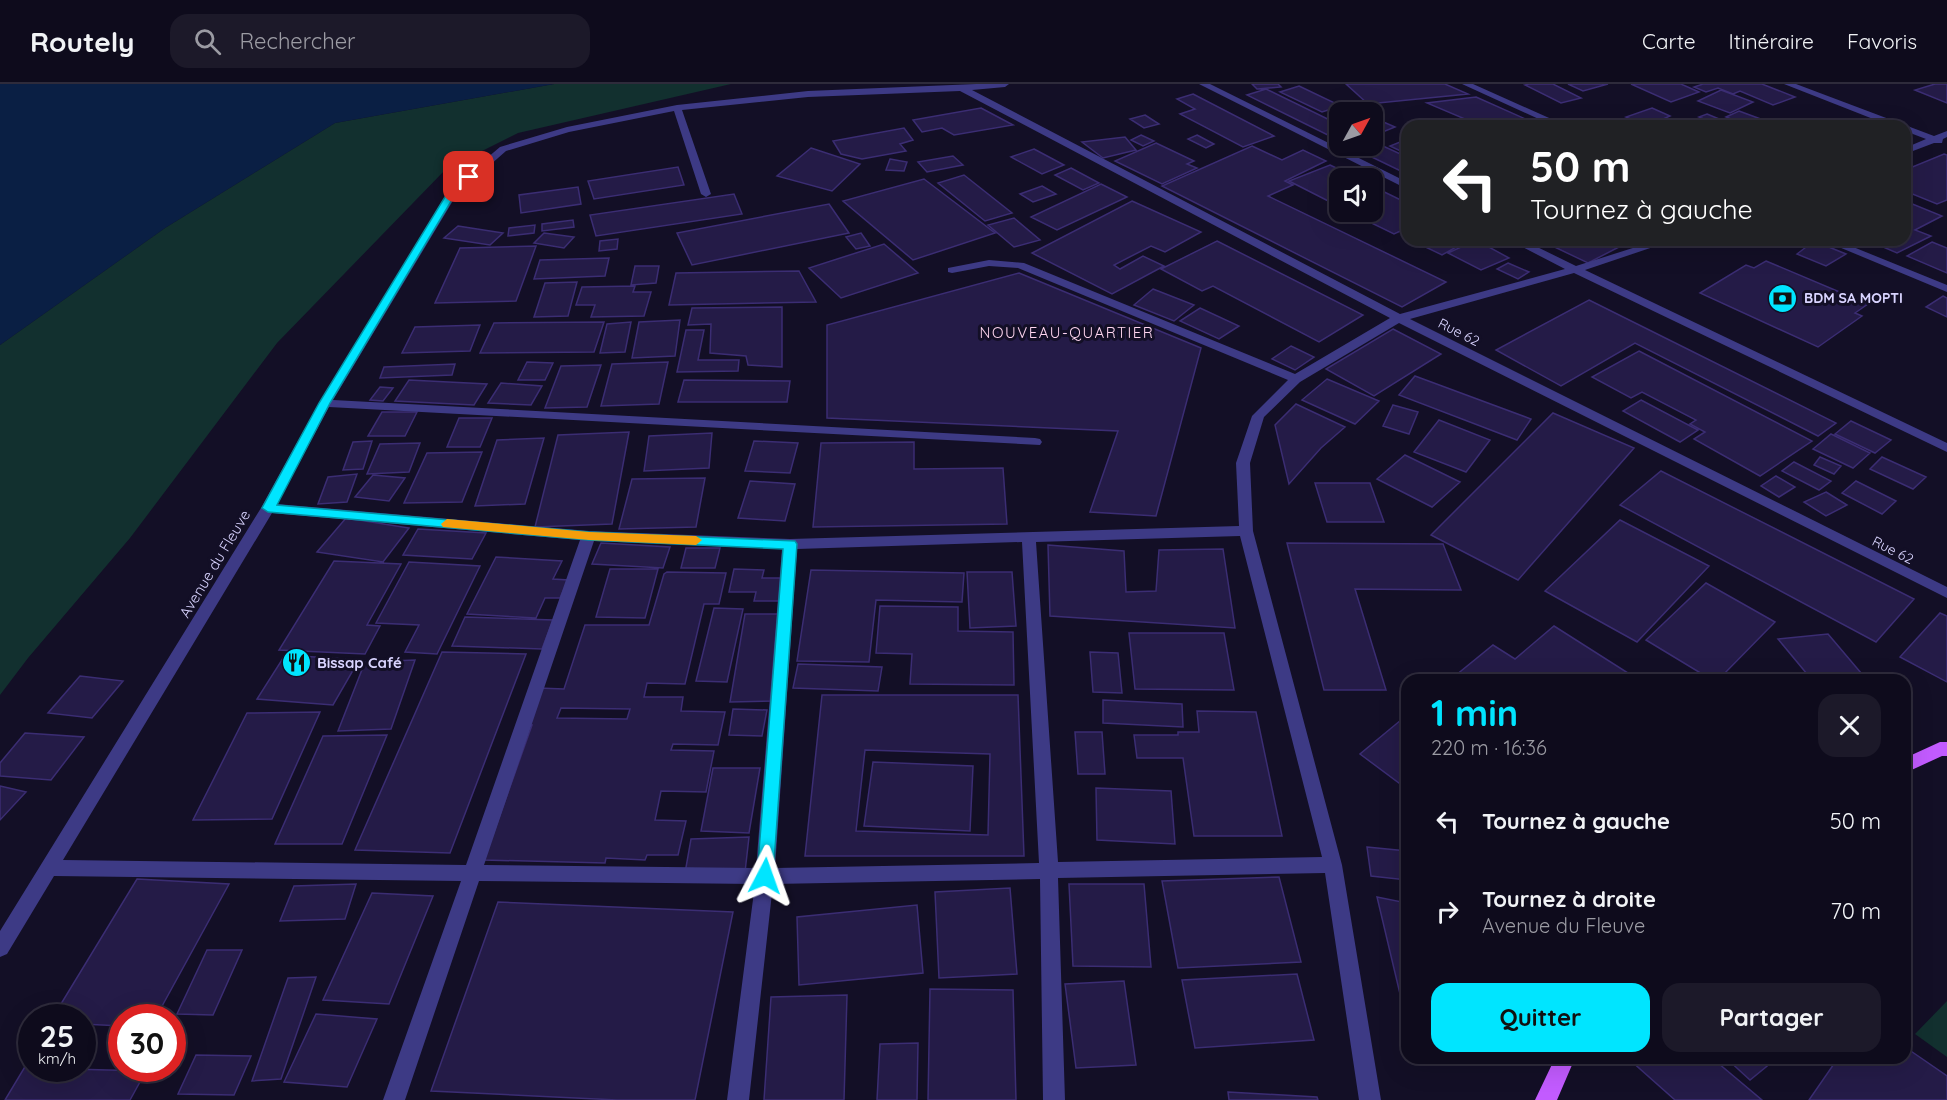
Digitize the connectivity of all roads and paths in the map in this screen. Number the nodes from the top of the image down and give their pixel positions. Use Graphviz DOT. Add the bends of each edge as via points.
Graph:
graph roads {
  1 [pos="1005,84"];
  2 [pos="1203,84"];
  3 [pos="1466,84"];
  4 [pos="1788,84"];
  5 [pos="962,88"];
  6 [pos="677,108"];
  7 [pos="1548,120"];
  8 [pos="1884,120"];
  9 [pos="1911,130"];
  10 [pos="1947,134"];
  11 [pos="1934,139"];
  12 [pos="1947,144"];
  13 [pos="1911,149"];
  14 [pos="1401,183"];
  15 [pos="706,194"];
  16 [pos="1526,246"];
  17 [pos="1650,246"];
  18 [pos="1842,246"];
  19 [pos="952,270"];
  20 [pos="1574,270"];
  21 [pos="1947,289"];
  22 [pos="1399,318"];
  23 [pos="1296,379"];
  24 [pos="325,403"];
  25 [pos="1035,442"];
  26 [pos="1947,448"];
  27 [pos="268,508"];
  28 [pos="1246,531"];
  29 [pos="589,536"];
  30 [pos="1029,538"];
  31 [pos="790,544"];
  32 [pos="1947,593"];
  33 [pos="1947,749"];
  34 [pos="1911,763"];
  35 [pos="1333,865"];
  36 [pos="50,868"];
  37 [pos="1049,872"];
  38 [pos="472,873"];
  39 [pos="765,876"];
  40 [pos="0,948"];
  41 [pos="1562,1064"];
  42 [pos="394,1100"];
  43 [pos="738,1100"];
  44 [pos="1054,1100"];
  45 [pos="1370,1100"];
  46 [pos="1546,1100"];
  1 -- 5 [label="street, Avenue du Fleuve"];
  2 -- 14 [label="street"];
  3 -- 7 [label="street"];
  4 -- 8 [label="street"];
  5 -- 6 [label="street, Avenue du Fleuve" via="808,94"];
  5 -- 22 [label="street, Rue 62"];
  6 -- 15 [label="street"];
  6 -- 24 [label="street, Avenue du Fleuve" via="567,129 503,149 453,192"];
  9 -- 11 [label="street"];
  10 -- 11 [label="street"];
  11 -- 12 [label="street"];
  11 -- 13 [label="street"];
  16 -- 20 [label="street"];
  17 -- 20 [label="street"];
  18 -- 21 [label="street"];
  19 -- 23 [label="street" via="989,263 1020,265"];
  20 -- 22 [label="street"];
  20 -- 26 [label="street"];
  22 -- 23 [label="street"];
  22 -- 32 [label="street, Rue 62"];
  23 -- 28 [label="street" via="1258,416 1243,463"];
  24 -- 25 [label="street"];
  24 -- 27 [label="street, Avenue du Fleuve"];
  27 -- 29 [label="street"];
  27 -- 36 [label="street, Avenue du Fleuve"];
  28 -- 30 [label="street"];
  28 -- 35 [label="street"];
  29 -- 31 [label="street"];
  29 -- 38 [label="street"];
  30 -- 31 [label="street"];
  30 -- 37 [label="street"];
  31 -- 39 [label="street"];
  33 -- 34 [label="main road"];
  35 -- 37 [label="street"];
  35 -- 45 [label="street"];
  36 -- 38 [label="street"];
  36 -- 40 [label="street, Avenue du Fleuve"];
  37 -- 39 [label="street"];
  37 -- 44 [label="street"];
  38 -- 39 [label="street"];
  38 -- 42 [label="street"];
  39 -- 43 [label="street"];
  41 -- 46 [label="main road"];
}
